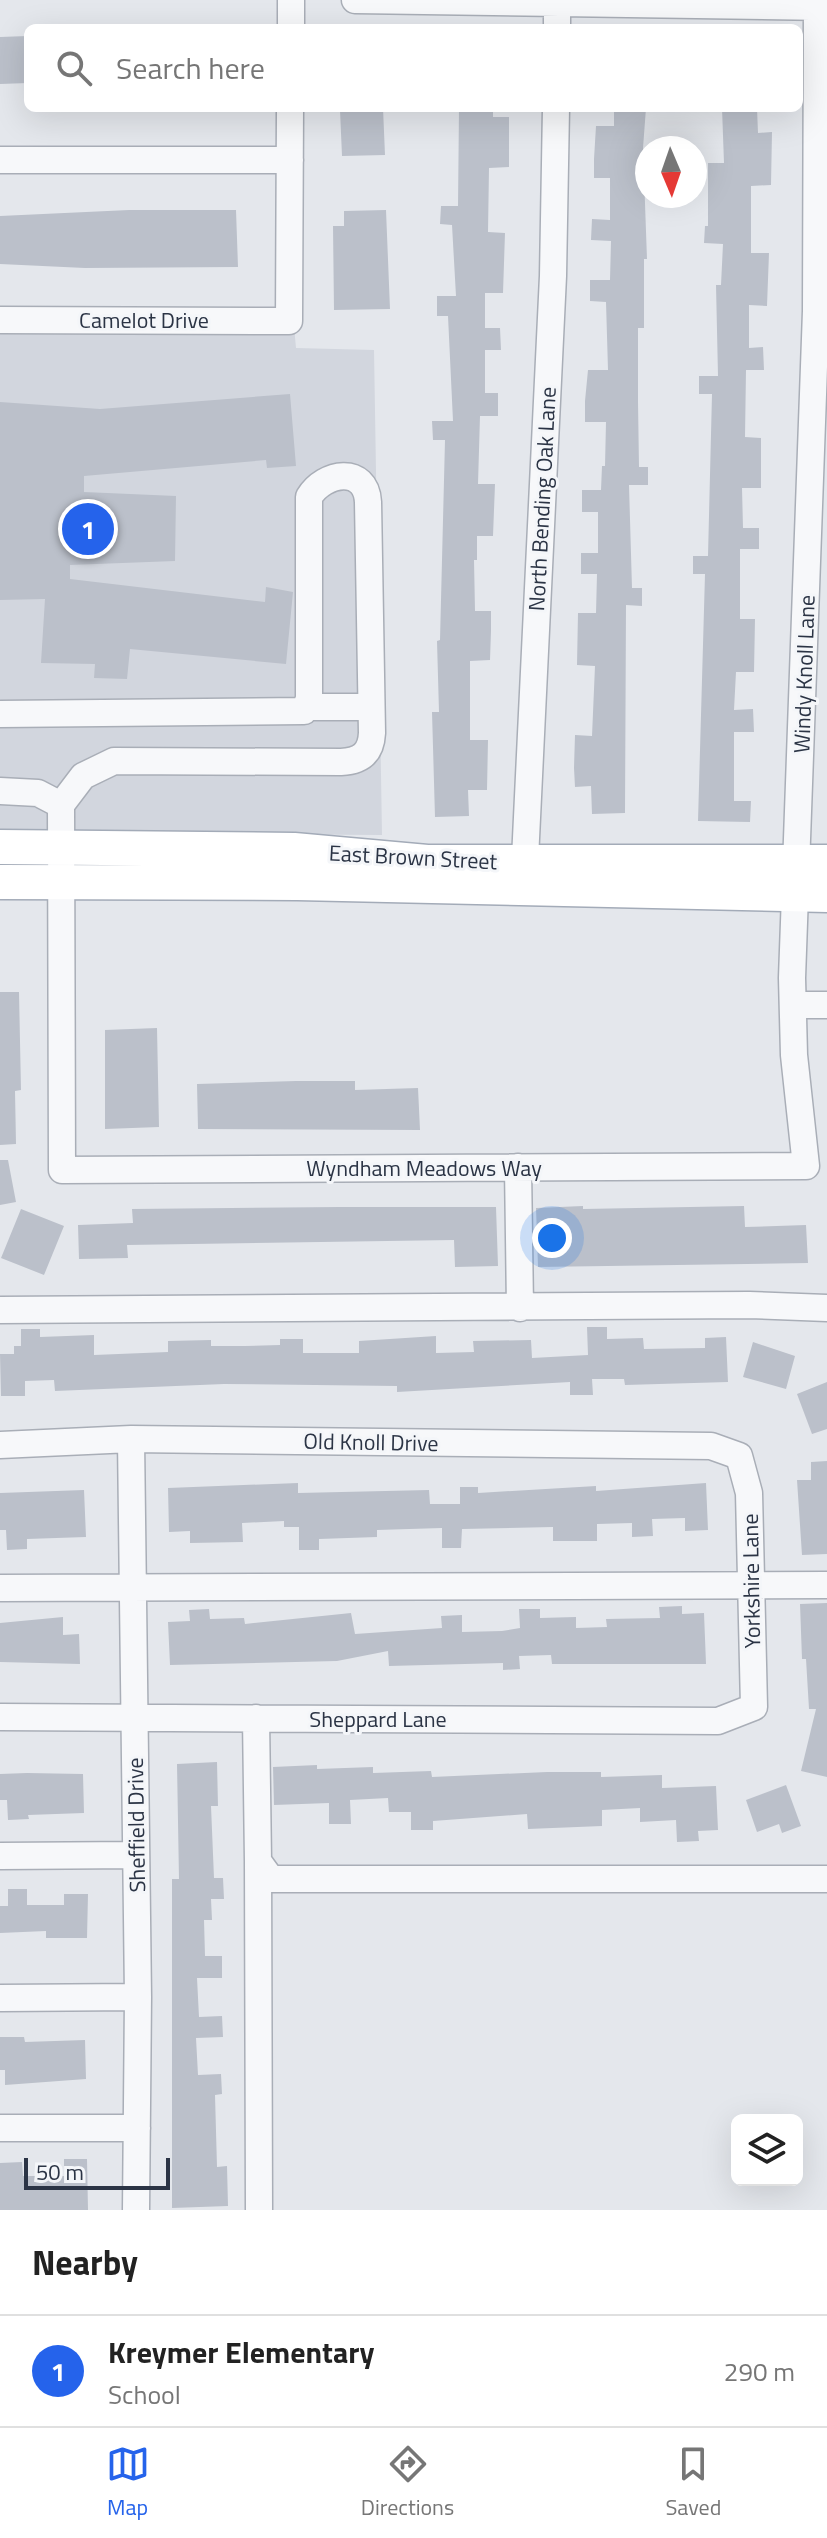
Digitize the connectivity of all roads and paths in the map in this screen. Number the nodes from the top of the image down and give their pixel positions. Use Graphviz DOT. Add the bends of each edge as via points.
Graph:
graph roads {
  1 [pos="291,0"];
  2 [pos="355,0"];
  3 [pos="822,6"];
  4 [pos="557,10"];
  5 [pos="291,24"];
  6 [pos="290,112"];
  7 [pos="556,112"];
  8 [pos="0,160"];
  9 [pos="290,160"];
  10 [pos="0,320"];
  11 [pos="308,707"];
  12 [pos="371,707"];
  13 [pos="0,714"];
  14 [pos="0,791"];
  15 [pos="61,805"];
  16 [pos="0,847"];
  17 [pos="60,847"];
  18 [pos="524,876"];
  19 [pos="812,879"];
  20 [pos="0,882"];
  21 [pos="60,882"];
  22 [pos="793,1005"];
  23 [pos="827,1005"];
  24 [pos="518,1167"];
  25 [pos="520,1308"];
  26 [pos="827,1308"];
  27 [pos="0,1310"];
  28 [pos="131,1439"];
  29 [pos="0,1445"];
  30 [pos="739,1456"];
  31 [pos="751,1585"];
  32 [pos="827,1585"];
  33 [pos="133,1587"];
  34 [pos="0,1588"];
  35 [pos="754,1707"];
  36 [pos="0,1717"];
  37 [pos="134,1717"];
  38 [pos="256,1718"];
  39 [pos="136,1855"];
  40 [pos="0,1856"];
  41 [pos="258,1861"];
  42 [pos="827,1879"];
  43 [pos="138,1997"];
  44 [pos="0,1998"];
  45 [pos="0,2128"];
  46 [pos="137,2128"];
  47 [pos="136,2210"];
  48 [pos="259,2210"];
  1 -- 5 [label="street"];
  2 -- 4 [label="street"];
  3 -- 4 [label="street"];
  3 -- 19 [label="street, Windy Knoll Lane"];
  6 -- 9 [label="street"];
  7 -- 18 [label="street, North Bending Oak Lane"];
  8 -- 9 [label="street"];
  9 -- 10 [label="street, Camelot Drive" via="289,321"];
  11 -- 12 [label="street"];
  11 -- 12 [label="street" via="309,497 315,487 343,476 358,479 367,488"];
  11 -- 13 [label="street" via="299,713"];
  12 -- 15 [label="street" via="372,746 354,761 114,761 83,776"];
  14 -- 15 [label="street" via="38,793"];
  15 -- 17 [label="street, Wyndham Meadows Way"];
  16 -- 17 [label="main road, East Brown Street"];
  17 -- 18 [label="main road, East Brown Street" via="294,850"];
  17 -- 21 [label="street, Wyndham Meadows Way"];
  18 -- 19 [label="main road, East Brown Street"];
  18 -- 21 [label="main road, East Brown Street" via="297,883"];
  19 -- 22 [label="street, Wyndham Meadows Way"];
  20 -- 21 [label="main road, East Brown Street"];
  21 -- 24 [label="street, Wyndham Meadows Way" via="62,1170"];
  22 -- 23 [label="street"];
  22 -- 24 [label="street, Wyndham Meadows Way" via="806,1166"];
  24 -- 25 [label="street"];
  25 -- 26 [label="street"];
  25 -- 27 [label="street"];
  28 -- 29 [label="street, Old Knoll Drive"];
  28 -- 30 [label="street, Old Knoll Drive" via="711,1446"];
  28 -- 33 [label="street, Sheffield Drive"];
  30 -- 31 [label="street, Yorkshire Lane" via="749,1493"];
  31 -- 32 [label="street"];
  31 -- 33 [label="street"];
  31 -- 35 [label="street, Yorkshire Lane"];
  33 -- 34 [label="street"];
  33 -- 37 [label="street, Sheffield Drive"];
  35 -- 38 [label="street, Sheppard Lane" via="718,1721"];
  36 -- 37 [label="street, Sheppard Lane"];
  37 -- 38 [label="street, Sheppard Lane"];
  37 -- 39 [label="street, Sheffield Drive"];
  38 -- 41 [label="street"];
  39 -- 40 [label="street"];
  39 -- 43 [label="street, Sheffield Drive"];
  41 -- 42 [label="street" via="271,1879"];
  41 -- 48 [label="street"];
  43 -- 44 [label="street"];
  43 -- 46 [label="street, Sheffield Drive"];
  45 -- 46 [label="street"];
  46 -- 47 [label="street, Sheffield Drive"];
}
